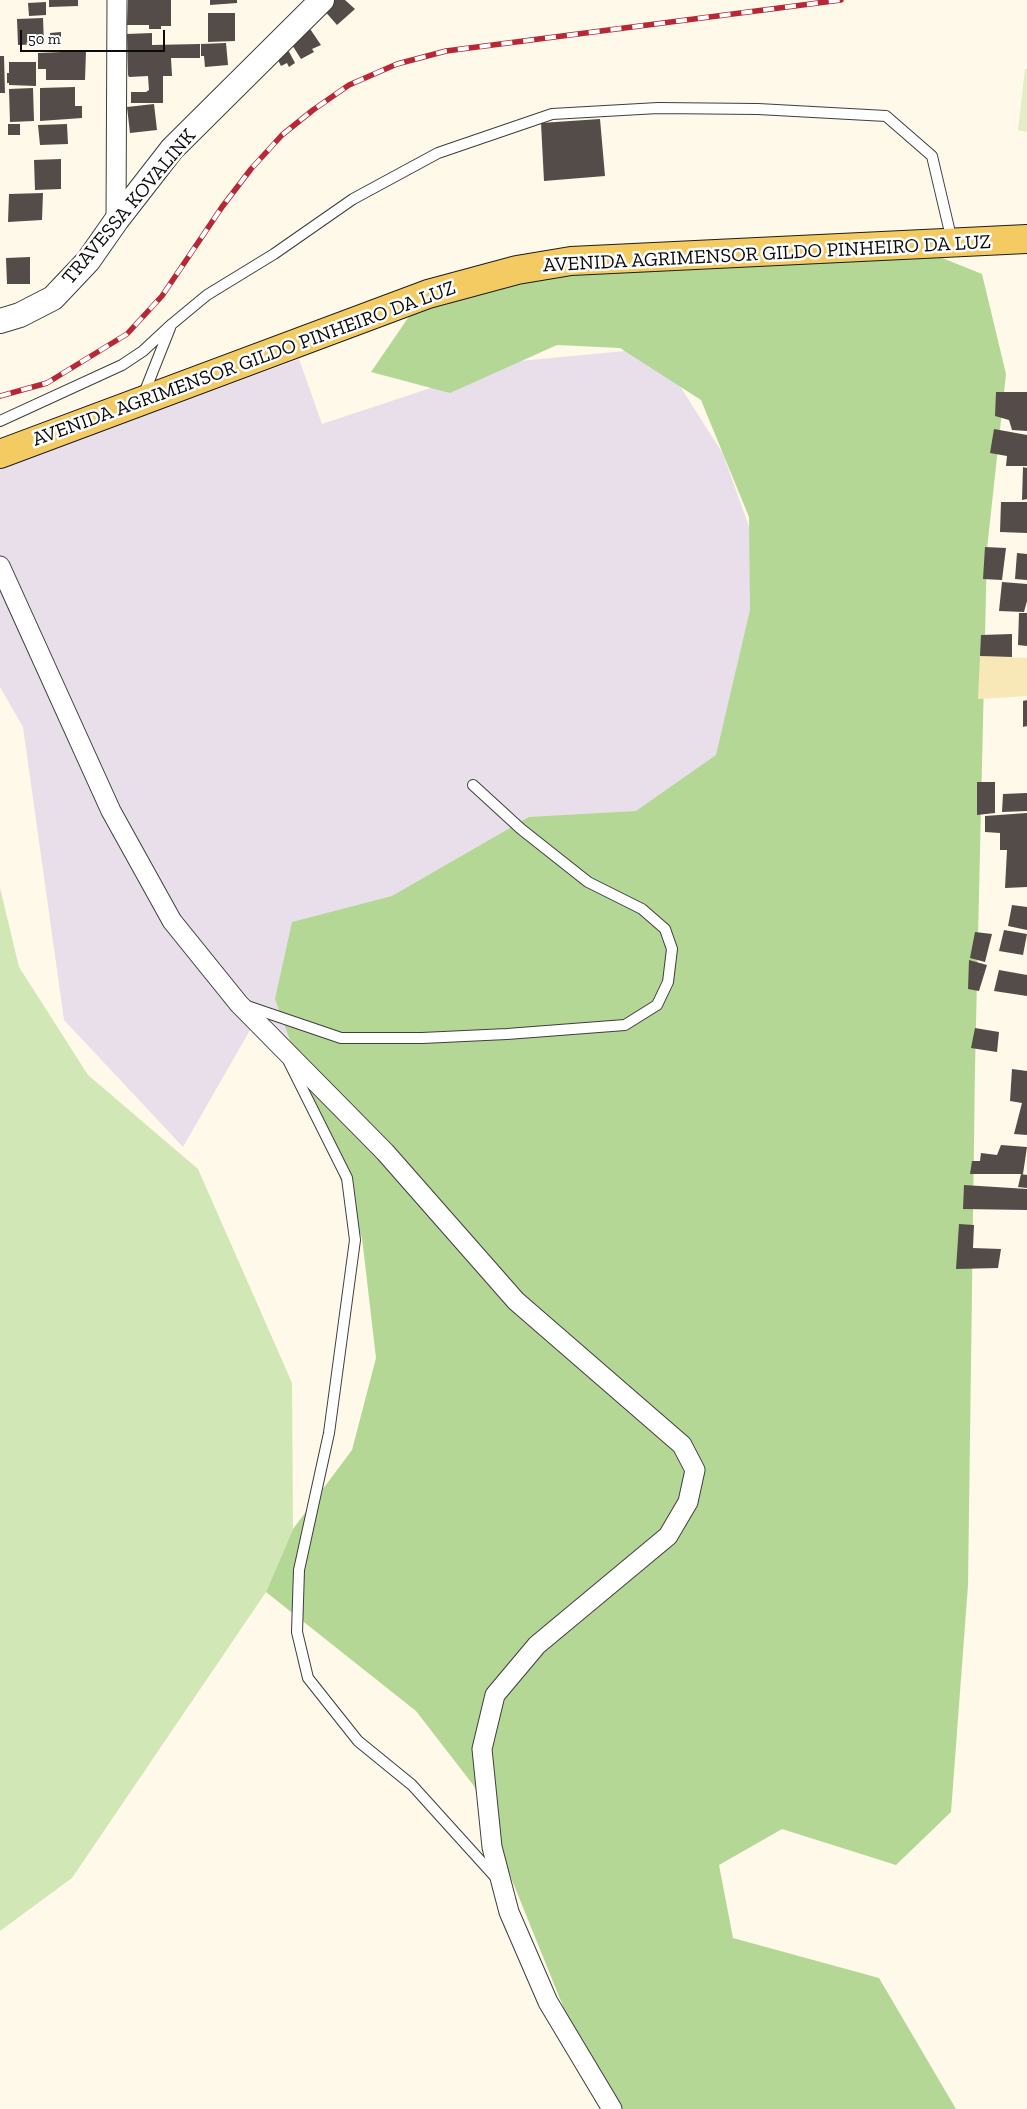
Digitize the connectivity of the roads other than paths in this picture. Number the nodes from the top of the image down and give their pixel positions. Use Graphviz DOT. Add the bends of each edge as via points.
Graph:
graph roads {
  1 [pos="117,0"];
  2 [pos="319,4"];
  3 [pos="116,221"];
  4 [pos="1027,239"];
  5 [pos="952,242"];
  6 [pos="0,321"];
  7 [pos="172,324"];
  8 [pos="141,402"];
  9 [pos="0,421"];
  10 [pos="0,454"];
  11 [pos="0,566"];
  12 [pos="473,786"];
  13 [pos="239,1004"];
  14 [pos="282,1048"];
  15 [pos="502,1883"];
  16 [pos="612,2109"];
  1 -- 3 [label="street"];
  2 -- 3 [label="street, TRAVESSA KOVALINK" via="172,149"];
  3 -- 6 [label="street, TRAVESSA KOVALINK" via="88,262 53,298"];
  4 -- 5 [label="main road, AVENIDA AGRIMENSOR GILDO PINHEIRO DA LUZ"];
  5 -- 7 [label="lane" via="932,156 886,116 758,109 658,108 552,114 438,153 353,199 274,254 207,295"];
  5 -- 8 [label="main road, AVENIDA AGRIMENSOR GILDO PINHEIRO DA LUZ" via="570,261 516,270 428,294"];
  7 -- 8 [label="lane"];
  7 -- 9 [label="lane" via="122,365"];
  8 -- 10 [label="main road, AVENIDA AGRIMENSOR GILDO PINHEIRO DA LUZ"];
  11 -- 13 [label="street" via="111,811 172,920"];
  12 -- 13 [label="lane" via="588,882 642,909 665,929 672,949 668,982 657,1004 625,1024 507,1034 341,1038"];
  13 -- 14 [label="street"];
  14 -- 15 [label="lane" via="347,1178 355,1240 329,1433 299,1570 298,1632 308,1678 358,1742 412,1785"];
  14 -- 15 [label="street" via="385,1152 516,1301 682,1445 695,1470 688,1502 668,1536 537,1645 495,1694 482,1749 492,1846"];
  15 -- 16 [label="street" via="509,1912 548,2002"];
}
